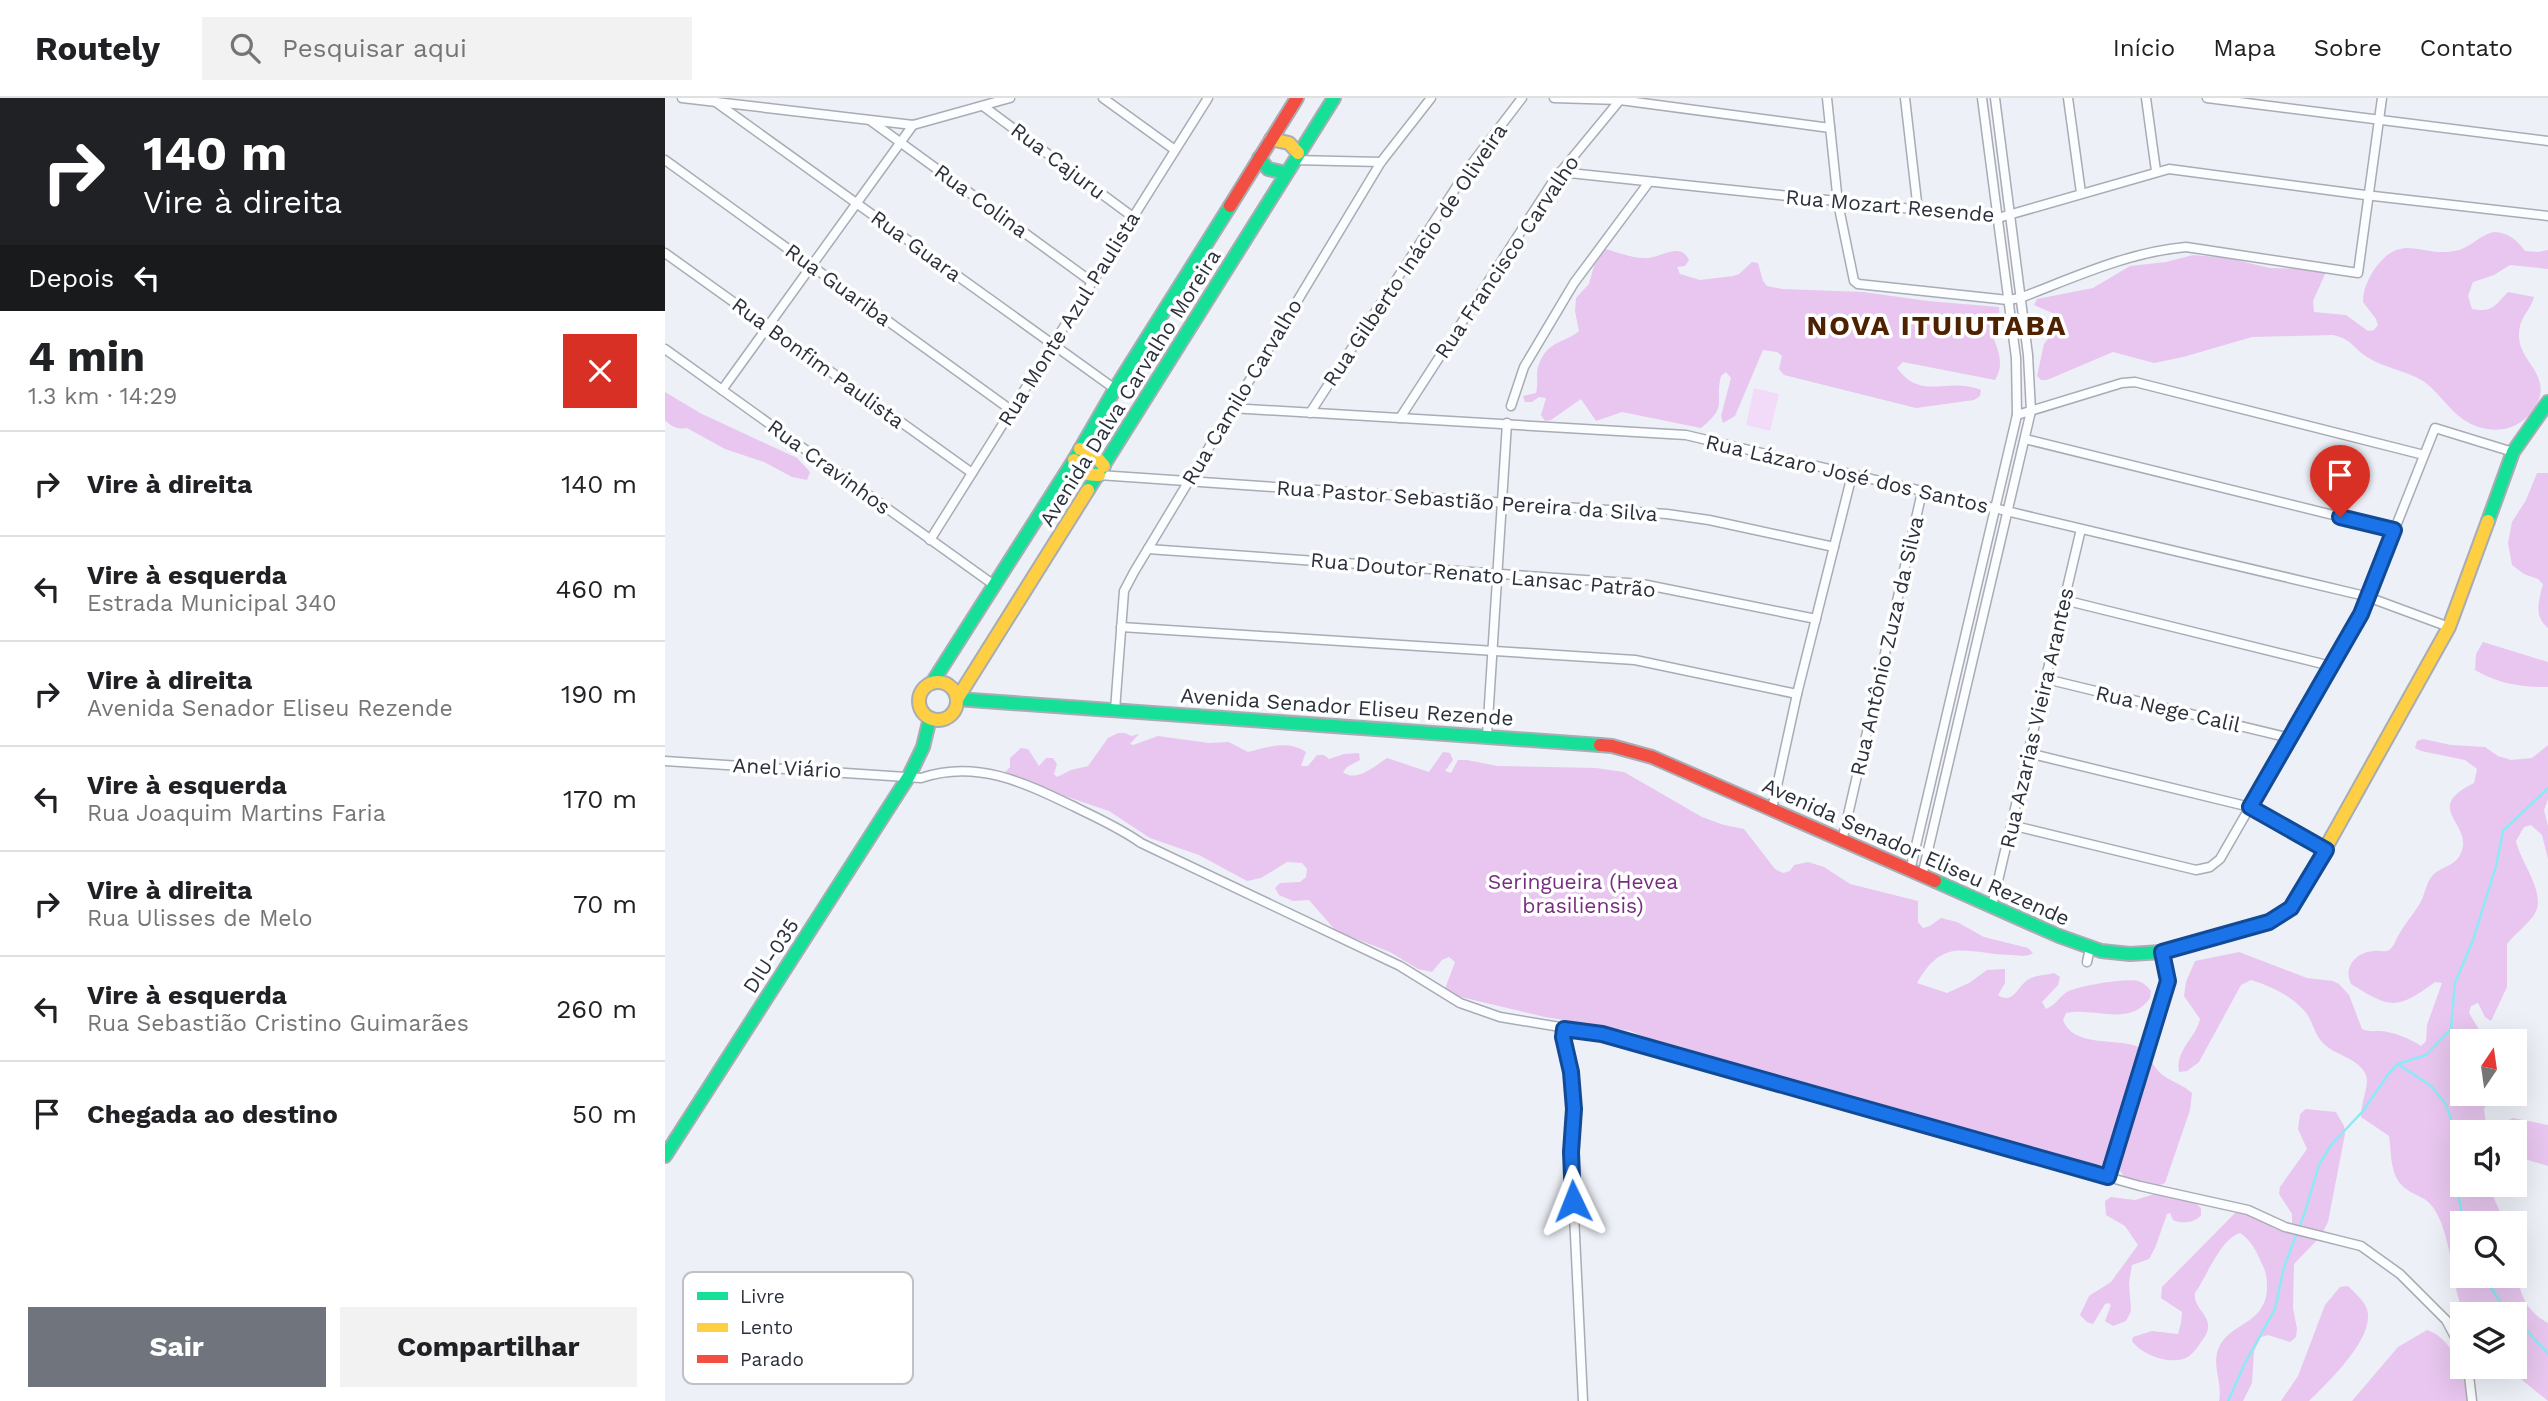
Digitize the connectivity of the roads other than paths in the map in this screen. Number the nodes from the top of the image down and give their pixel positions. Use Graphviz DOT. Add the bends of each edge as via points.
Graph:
graph roads {
  1 [pos="682,98"];
  2 [pos="1010,98"];
  3 [pos="1103,98"];
  4 [pos="1208,98"];
  5 [pos="1297,98"];
  6 [pos="1334,98"];
  7 [pos="1431,98"];
  8 [pos="1522,98"];
  9 [pos="1554,98"];
  10 [pos="1827,98"];
  11 [pos="1905,98"];
  12 [pos="1982,98"];
  13 [pos="1995,98"];
  14 [pos="2068,98"];
  15 [pos="2146,98"];
  16 [pos="2207,98"];
  17 [pos="2382,98"];
  18 [pos="1620,100"];
  19 [pos="717,103"];
  20 [pos="983,106"];
  21 [pos="2379,120"];
  22 [pos="870,121"];
  23 [pos="913,125"];
  24 [pos="1830,128"];
  25 [pos="1271,139"];
  26 [pos="2548,141"];
  27 [pos="900,143"];
  28 [pos="1175,150"];
  29 [pos="1296,156"];
  30 [pos="1259,158"];
  31 [pos="665,160"];
  32 [pos="1381,162"];
  33 [pos="2156,171"];
  34 [pos="1560,172"];
  35 [pos="1286,173"];
  36 [pos="1650,182"];
  37 [pos="2081,193"];
  38 [pos="2369,196"];
  39 [pos="1838,202"];
  40 [pos="856,203"];
  41 [pos="1918,211"];
  42 [pos="2010,216"];
  43 [pos="2548,216"];
  44 [pos="1133,217"];
  45 [pos="1998,218"];
  46 [pos="665,253"];
  47 [pos="811,266"];
  48 [pos="1092,282"];
  49 [pos="2019,298"];
  50 [pos="2008,300"];
  51 [pos="768,326"];
  52 [pos="1053,344"];
  53 [pos="665,349"];
  54 [pos="1115,389"];
  55 [pos="722,390"];
  56 [pos="2548,402"];
  57 [pos="1511,406"];
  58 [pos="1231,408"];
  59 [pos="1011,410"];
  60 [pos="2031,411"];
  61 [pos="1310,413"];
  62 [pos="2017,415"];
  63 [pos="1400,418"];
  64 [pos="1507,423"];
  65 [pos="2025,439"];
  66 [pos="2513,452"];
  67 [pos="1077,455"];
  68 [pos="2424,456"];
  69 [pos="1101,470"];
  70 [pos="972,473"];
  71 [pos="1852,475"];
  72 [pos="1189,482"];
  73 [pos="1922,492"];
  74 [pos="1503,503"];
  75 [pos="1996,509"];
  76 [pos="2008,512"];
  77 [pos="2081,529"];
  78 [pos="2394,530"];
  79 [pos="929,540"];
  80 [pos="1834,547"];
  81 [pos="1148,549"];
  82 [pos="1498,574"];
  83 [pos="994,585"];
  84 [pos="2367,597"];
  85 [pos="2064,600"];
  86 [pos="1816,620"];
  87 [pos="1121,627"];
  88 [pos="2449,627"];
  89 [pos="1491,652"];
  90 [pos="2331,666"];
  91 [pos="2046,680"];
  92 [pos="932,683"];
  93 [pos="1797,694"];
  94 [pos="957,699"];
  95 [pos="1115,710"];
  96 [pos="930,718"];
  97 [pos="1487,736"];
  98 [pos="2290,738"];
  99 [pos="2028,752"];
  100 [pos="665,761"];
  101 [pos="909,776"];
  102 [pos="2250,807"];
  103 [pos="1772,809"];
  104 [pos="2011,825"];
  105 [pos="1842,841"];
  106 [pos="2326,850"];
  107 [pos="1916,873"];
  108 [pos="1992,906"];
  109 [pos="2090,948"];
  110 [pos="2162,952"];
  111 [pos="2087,962"];
  112 [pos="1564,1029"];
  113 [pos="665,1156"];
  114 [pos="2108,1177"];
  115 [pos="2450,1328"];
  116 [pos="2469,1379"];
  117 [pos="1583,1401"];
  118 [pos="2472,1401"];
  1 -- 19 [label="street"];
  2 -- 20 [label="street"];
  3 -- 28 [label="street"];
  4 -- 28 [label="street, Rua Monte Azul Paulista"];
  5 -- 25 [label="street, Avenida Dalva Carvalho Moreira"];
  6 -- 29 [label="street, Avenida Dalva Carvalho Moreira"];
  7 -- 32 [label="street, Rua Camilo Carvalho"];
  8 -- 61 [label="street, Rua Gilberto Inácio de Oliveira" via="1470,166"];
  9 -- 18 [label="street"];
  10 -- 24 [label="street"];
  11 -- 41 [label="street"];
  12 -- 45 [label="street"];
  13 -- 42 [label="street"];
  14 -- 37 [label="street"];
  15 -- 33 [label="street"];
  16 -- 21 [label="street"];
  17 -- 21 [label="street"];
  18 -- 24 [label="street"];
  18 -- 34 [label="street, Rua Francisco Carvalho"];
  19 -- 22 [label="street"];
  19 -- 40 [label="street, Rua Guara"];
  20 -- 23 [label="street"];
  20 -- 44 [label="street, Rua Cajuru"];
  21 -- 26 [label="street"];
  21 -- 38 [label="street"];
  22 -- 23 [label="street"];
  22 -- 27 [label="street, Rua Colina"];
  23 -- 27 [label="street"];
  24 -- 39 [label="street"];
  25 -- 29 [label="street" via="1289,143"];
  25 -- 30 [label="street, Avenida Dalva Carvalho Moreira"];
  27 -- 40 [label="street"];
  27 -- 48 [label="street, Rua Colina"];
  28 -- 44 [label="street, Rua Monte Azul Paulista"];
  29 -- 32 [label="street"];
  29 -- 35 [label="street, Avenida Dalva Carvalho Moreira"];
  30 -- 35 [label="street" via="1268,169"];
  30 -- 54 [label="street, Avenida Dalva Carvalho Moreira"];
  31 -- 47 [label="street, Rua Guariba"];
  32 -- 58 [label="street, Rua Camilo Carvalho"];
  33 -- 37 [label="street, Rua Mozart Resende"];
  33 -- 38 [label="street, Rua Mozart Resende" via="2169,169"];
  34 -- 36 [label="street, Rua Mozart Resende"];
  34 -- 63 [label="street, Rua Francisco Carvalho"];
  35 -- 69 [label="street, Avenida Dalva Carvalho Moreira"];
  36 -- 39 [label="street, Rua Mozart Resende"];
  36 -- 57 [label="street" via="1574,283 1524,367"];
  37 -- 42 [label="street, Rua Mozart Resende"];
  38 -- 43 [label="street, Rua Mozart Resende"];
  38 -- 49 [label="street" via="2358,273 2186,247 2119,261"];
  39 -- 41 [label="street, Rua Mozart Resende"];
  39 -- 50 [label="street" via="1854,281 1859,284"];
  40 -- 47 [label="street"];
  40 -- 52 [label="street, Rua Guara"];
  41 -- 45 [label="street, Rua Mozart Resende"];
  42 -- 45 [label="street, Rua Mozart Resende"];
  42 -- 49 [label="street"];
  44 -- 48 [label="street, Rua Monte Azul Paulista"];
  45 -- 50 [label="street"];
  46 -- 51 [label="street, Rua Bonfim Paulista"];
  47 -- 51 [label="street"];
  47 -- 59 [label="street, Rua Guariba"];
  48 -- 52 [label="street, Rua Monte Azul Paulista"];
  49 -- 50 [label="street"];
  49 -- 60 [label="street"];
  50 -- 62 [label="street"];
  51 -- 55 [label="street"];
  51 -- 70 [label="street, Rua Bonfim Paulista"];
  52 -- 54 [label="street, Rua Guara"];
  52 -- 59 [label="street, Rua Monte Azul Paulista"];
  53 -- 55 [label="street, Rua Cravinhos"];
  54 -- 67 [label="street, Avenida Dalva Carvalho Moreira"];
  55 -- 79 [label="street, Rua Cravinhos"];
  56 -- 66 [label="street, Avenida Senador Eliseu Rezende"];
  58 -- 61 [label="street, Rua Lázaro José dos Santos"];
  58 -- 72 [label="street, Rua Camilo Carvalho"];
  59 -- 70 [label="street, Rua Monte Azul Paulista"];
  60 -- 62 [label="street"];
  60 -- 65 [label="street"];
  60 -- 68 [label="street" via="2134,382"];
  61 -- 63 [label="street, Rua Lázaro José dos Santos"];
  62 -- 75 [label="street"];
  63 -- 64 [label="street, Rua Lázaro José dos Santos"];
  64 -- 71 [label="street, Rua Lázaro José dos Santos" via="1686,436"];
  64 -- 74 [label="street"];
  65 -- 76 [label="street"];
  65 -- 78 [label="street"];
  66 -- 68 [label="street" via="2435,428"];
  66 -- 88 [label="street, Avenida Senador Eliseu Rezende"];
  67 -- 69 [label="street" via="1093,452"];
  67 -- 69 [label="street" via="1075,466 1083,473"];
  67 -- 83 [label="street, Avenida Dalva Carvalho Moreira"];
  68 -- 78 [label="street"];
  69 -- 72 [label="street, Rua Pastor Sebastião Pereira da Silva"];
  69 -- 94 [label="street, Avenida Dalva Carvalho Moreira"];
  70 -- 79 [label="street, Rua Monte Azul Paulista"];
  71 -- 73 [label="street, Rua Lázaro José dos Santos"];
  71 -- 80 [label="street"];
  72 -- 74 [label="street, Rua Pastor Sebastião Pereira da Silva"];
  72 -- 81 [label="street, Rua Camilo Carvalho"];
  73 -- 75 [label="street, Rua Lázaro José dos Santos"];
  73 -- 105 [label="street, Rua Antônio Zuza da Silva"];
  74 -- 80 [label="street, Rua Pastor Sebastião Pereira da Silva" via="1667,514"];
  74 -- 82 [label="street"];
  75 -- 76 [label="street, Rua Lázaro José dos Santos"];
  75 -- 107 [label="street"];
  76 -- 77 [label="street, Rua Lázaro José dos Santos"];
  76 -- 107 [label="street"];
  77 -- 84 [label="street, Rua Lázaro José dos Santos"];
  77 -- 85 [label="street, Rua Azarias Vieira Arantes"];
  78 -- 84 [label="street"];
  79 -- 83 [label="street, Rua Cravinhos"];
  80 -- 86 [label="street"];
  81 -- 82 [label="street, Rua Doutor Renato Lansac Patrão"];
  81 -- 87 [label="street, Rua Camilo Carvalho" via="1124,591"];
  82 -- 86 [label="street, Rua Doutor Renato Lansac Patrão" via="1642,584"];
  82 -- 89 [label="street"];
  83 -- 92 [label="street, Avenida Dalva Carvalho Moreira"];
  84 -- 88 [label="street, Rua Lázaro José dos Santos"];
  84 -- 90 [label="street"];
  85 -- 90 [label="street"];
  85 -- 91 [label="street, Rua Azarias Vieira Arantes"];
  86 -- 93 [label="street"];
  87 -- 89 [label="street"];
  87 -- 95 [label="street, Rua Camilo Carvalho"];
  88 -- 106 [label="street, Avenida Senador Eliseu Rezende"];
  89 -- 93 [label="street" via="1635,660"];
  89 -- 97 [label="street"];
  90 -- 98 [label="street"];
  91 -- 98 [label="street, Rua Nege Calil"];
  91 -- 99 [label="street, Rua Azarias Vieira Arantes"];
  92 -- 94 [label="street" via="946,683"];
  92 -- 96 [label="street, Avenida Dalva Carvalho Moreira" via="919,697 920,707"];
  93 -- 103 [label="street"];
  94 -- 95 [label="street, Avenida Senador Eliseu Rezende"];
  94 -- 96 [label="street, Avenida Dalva Carvalho Moreira" via="949,716"];
  95 -- 97 [label="street, Avenida Senador Eliseu Rezende"];
  96 -- 101 [label="street, Avenida Dalva Carvalho Moreira"];
  97 -- 103 [label="street, Avenida Senador Eliseu Rezende" via="1636,751"];
  98 -- 102 [label="street"];
  99 -- 102 [label="street"];
  99 -- 104 [label="street, Rua Azarias Vieira Arantes"];
  100 -- 101 [label="street, Anel Viário"];
  101 -- 112 [label="street, Anel Viário" via="972,772 1019,781 1400,965 1460,1003 1500,1017"];
  101 -- 113 [label="street, DIU-035"];
  102 -- 104 [label="street" via="2220,859 2196,870"];
  102 -- 106 [label="street"];
  103 -- 105 [label="street, Avenida Senador Eliseu Rezende"];
  104 -- 108 [label="street, Rua Azarias Vieira Arantes"];
  105 -- 107 [label="street, Avenida Senador Eliseu Rezende"];
  106 -- 110 [label="street, Avenida Senador Eliseu Rezende" via="2291,908 2269,922"];
  107 -- 108 [label="street, Avenida Senador Eliseu Rezende"];
  108 -- 109 [label="street, Avenida Senador Eliseu Rezende"];
  109 -- 110 [label="street, Avenida Senador Eliseu Rezende" via="2130,954"];
  109 -- 111 [label="street"];
  110 -- 114 [label="street" via="2168,981"];
  112 -- 114 [label="street, Anel Viário" via="1602,1034"];
  112 -- 117 [label="street" via="1574,1109 1571,1152"];
  114 -- 115 [label="street, Anel Viário" via="2248,1210 2299,1231 2361,1246 2400,1274"];
  116 -- 118 [label="street"];
}
